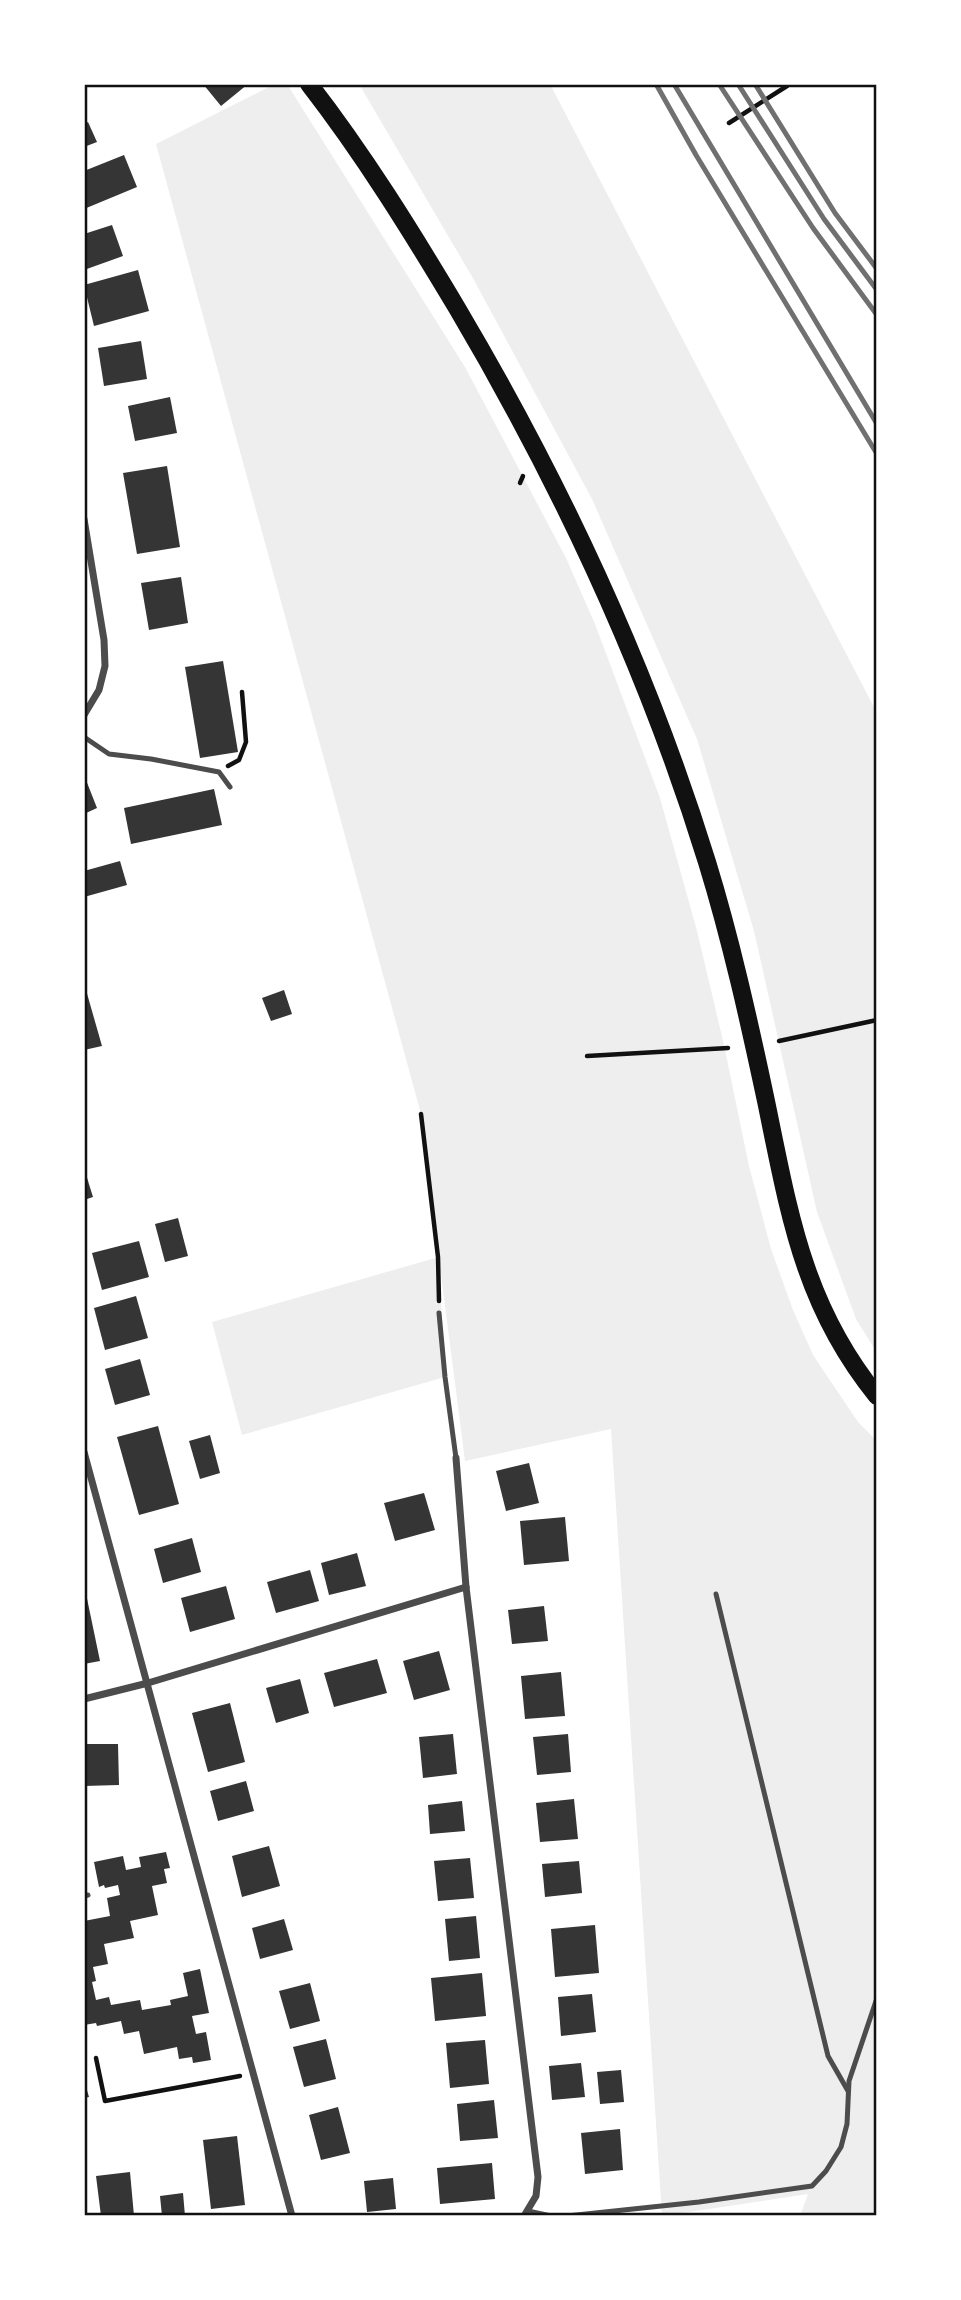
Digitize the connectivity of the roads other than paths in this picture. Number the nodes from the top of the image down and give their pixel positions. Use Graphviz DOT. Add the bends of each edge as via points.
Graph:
graph roads {
  1 [pos="309,84"];
  2 [pos="84,519"];
  3 [pos="84,715"];
  4 [pos="84,737"];
  5 [pos="230,787"];
  6 [pos="439,1313"];
  7 [pos="877,1396"];
  8 [pos="84,1452"];
  9 [pos="456,1458"];
  10 [pos="466,1587"];
  11 [pos="716,1594"];
  12 [pos="148,1683"];
  13 [pos="84,1699"];
  14 [pos="877,1998"];
  15 [pos="848,2091"];
  16 [pos="527,2214"];
  17 [pos="292,2216"];
  18 [pos="551,2216"];
  19 [pos="567,2216"];
  1 -- 7 [label="main road" via="380,184 502,383 625,640 682,783 708,865 733,954 800,1253 834,1334"];
  2 -- 3 [label="street" via="105,666 99,690"];
  4 -- 5 [label="lane" via="108,754 219,772"];
  6 -- 9 [label="lane"];
  8 -- 12 [label="street"];
  9 -- 10 [label="street"];
  10 -- 12 [label="street"];
  10 -- 16 [label="street" via="538,2177"];
  11 -- 15 [label="lane" via="828,2056"];
  12 -- 13 [label="street"];
  12 -- 17 [label="street"];
  14 -- 15 [label="lane"];
  15 -- 19 [label="lane" via="841,2147 812,2186"];
  16 -- 18 [label="lane"];
}
